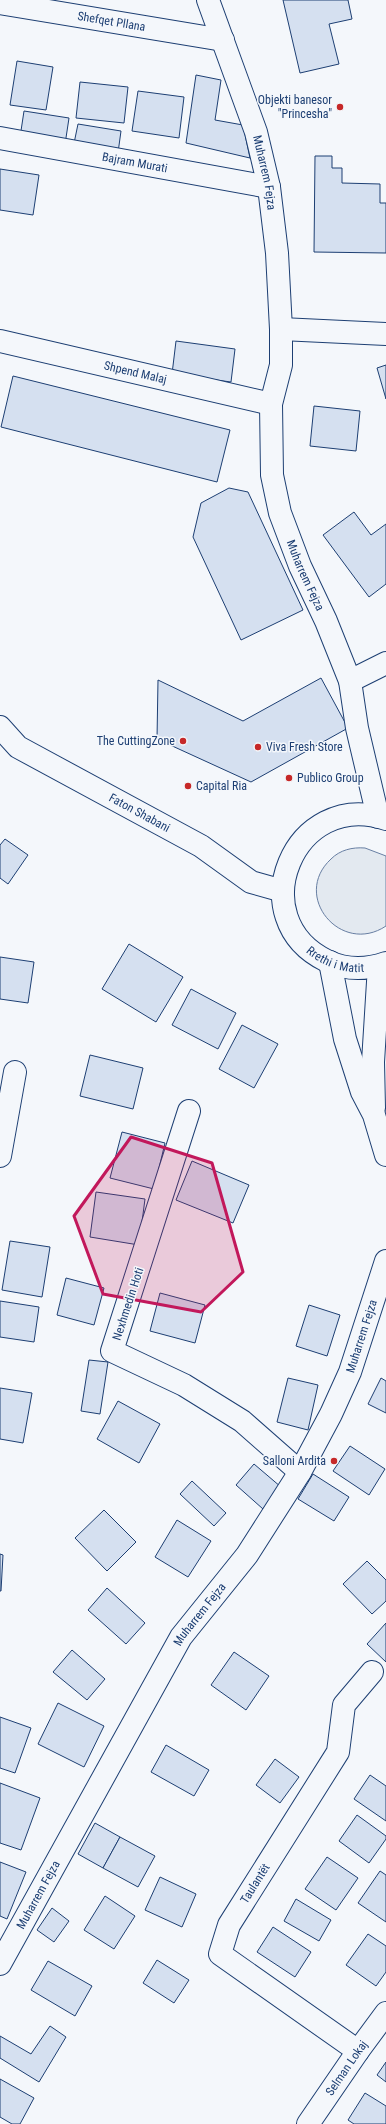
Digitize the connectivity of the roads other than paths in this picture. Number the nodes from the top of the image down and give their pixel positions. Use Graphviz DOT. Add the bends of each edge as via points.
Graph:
graph roads {
  1 [pos="208,0"];
  2 [pos="0,3"];
  3 [pos="223,40"];
  4 [pos="0,138"];
  5 [pos="269,187"];
  6 [pos="281,329"];
  7 [pos="386,334"];
  8 [pos="0,341"];
  9 [pos="271,404"];
  10 [pos="386,663"];
  11 [pos="350,681"];
  12 [pos="0,727"];
  13 [pos="382,818"];
  14 [pos="283,891"];
  15 [pos="330,962"];
  16 [pos="383,964"];
  17 [pos="15,1072"];
  18 [pos="189,1111"];
  19 [pos="374,1115"];
  20 [pos="386,1155"];
  21 [pos="0,1156"];
  22 [pos="386,1260"];
  23 [pos="300,1472"];
  24 [pos="372,1672"];
  25 [pos="0,1964"];
  26 [pos="386,2013"];
  27 [pos="358,2051"];
  28 [pos="308,2124"];
  1 -- 3 [label="street, Muharrem Fejza"];
  2 -- 3 [label="street, Shefqet Pllana"];
  3 -- 5 [label="street, Muharrem Fejza" via="256,132"];
  4 -- 5 [label="street, Bajram Murati"];
  5 -- 6 [label="street, Muharrem Fejza" via="277,253"];
  6 -- 7 [label="street"];
  6 -- 9 [label="street, Muharrem Fejza" via="281,365"];
  8 -- 9 [label="street, Shpend Malaj"];
  9 -- 11 [label="street, Muharrem Fejza" via="272,475 280,513"];
  10 -- 11 [label="street"];
  11 -- 13 [label="street, Muharrem Fejza" via="357,728"];
  12 -- 14 [label="street, Faton Shabani" via="18,747 201,846 251,882"];
  13 -- 14 [label="street, Rrethi i Matit" via="360,814 344,816 324,823 312,831 290,858"];
  14 -- 15 [label="street, Rrethi i Matit" via="288,919 298,937 313,952"];
  15 -- 16 [label="street, Rrethi i Matit" via="358,968"];
  15 -- 19 [label="street" via="345,1039 362,1092"];
  16 -- 19 [label="street" via="374,1062"];
  17 -- 21 [label="street"];
  18 -- 23 [label="street, Nexhmedin Hoti" via="112,1351 184,1385 242,1421"];
  19 -- 20 [label="street"];
  22 -- 23 [label="street, Muharrem Fejza" via="350,1372"];
  23 -- 25 [label="street, Muharrem Fejza" via="247,1555 181,1636"];
  24 -- 27 [label="street, Taulantët" via="344,1705 338,1752 229,1925 220,1954"];
  26 -- 27 [label="street, Selman Lokaj"];
  27 -- 28 [label="street, Selman Lokaj"];
}
